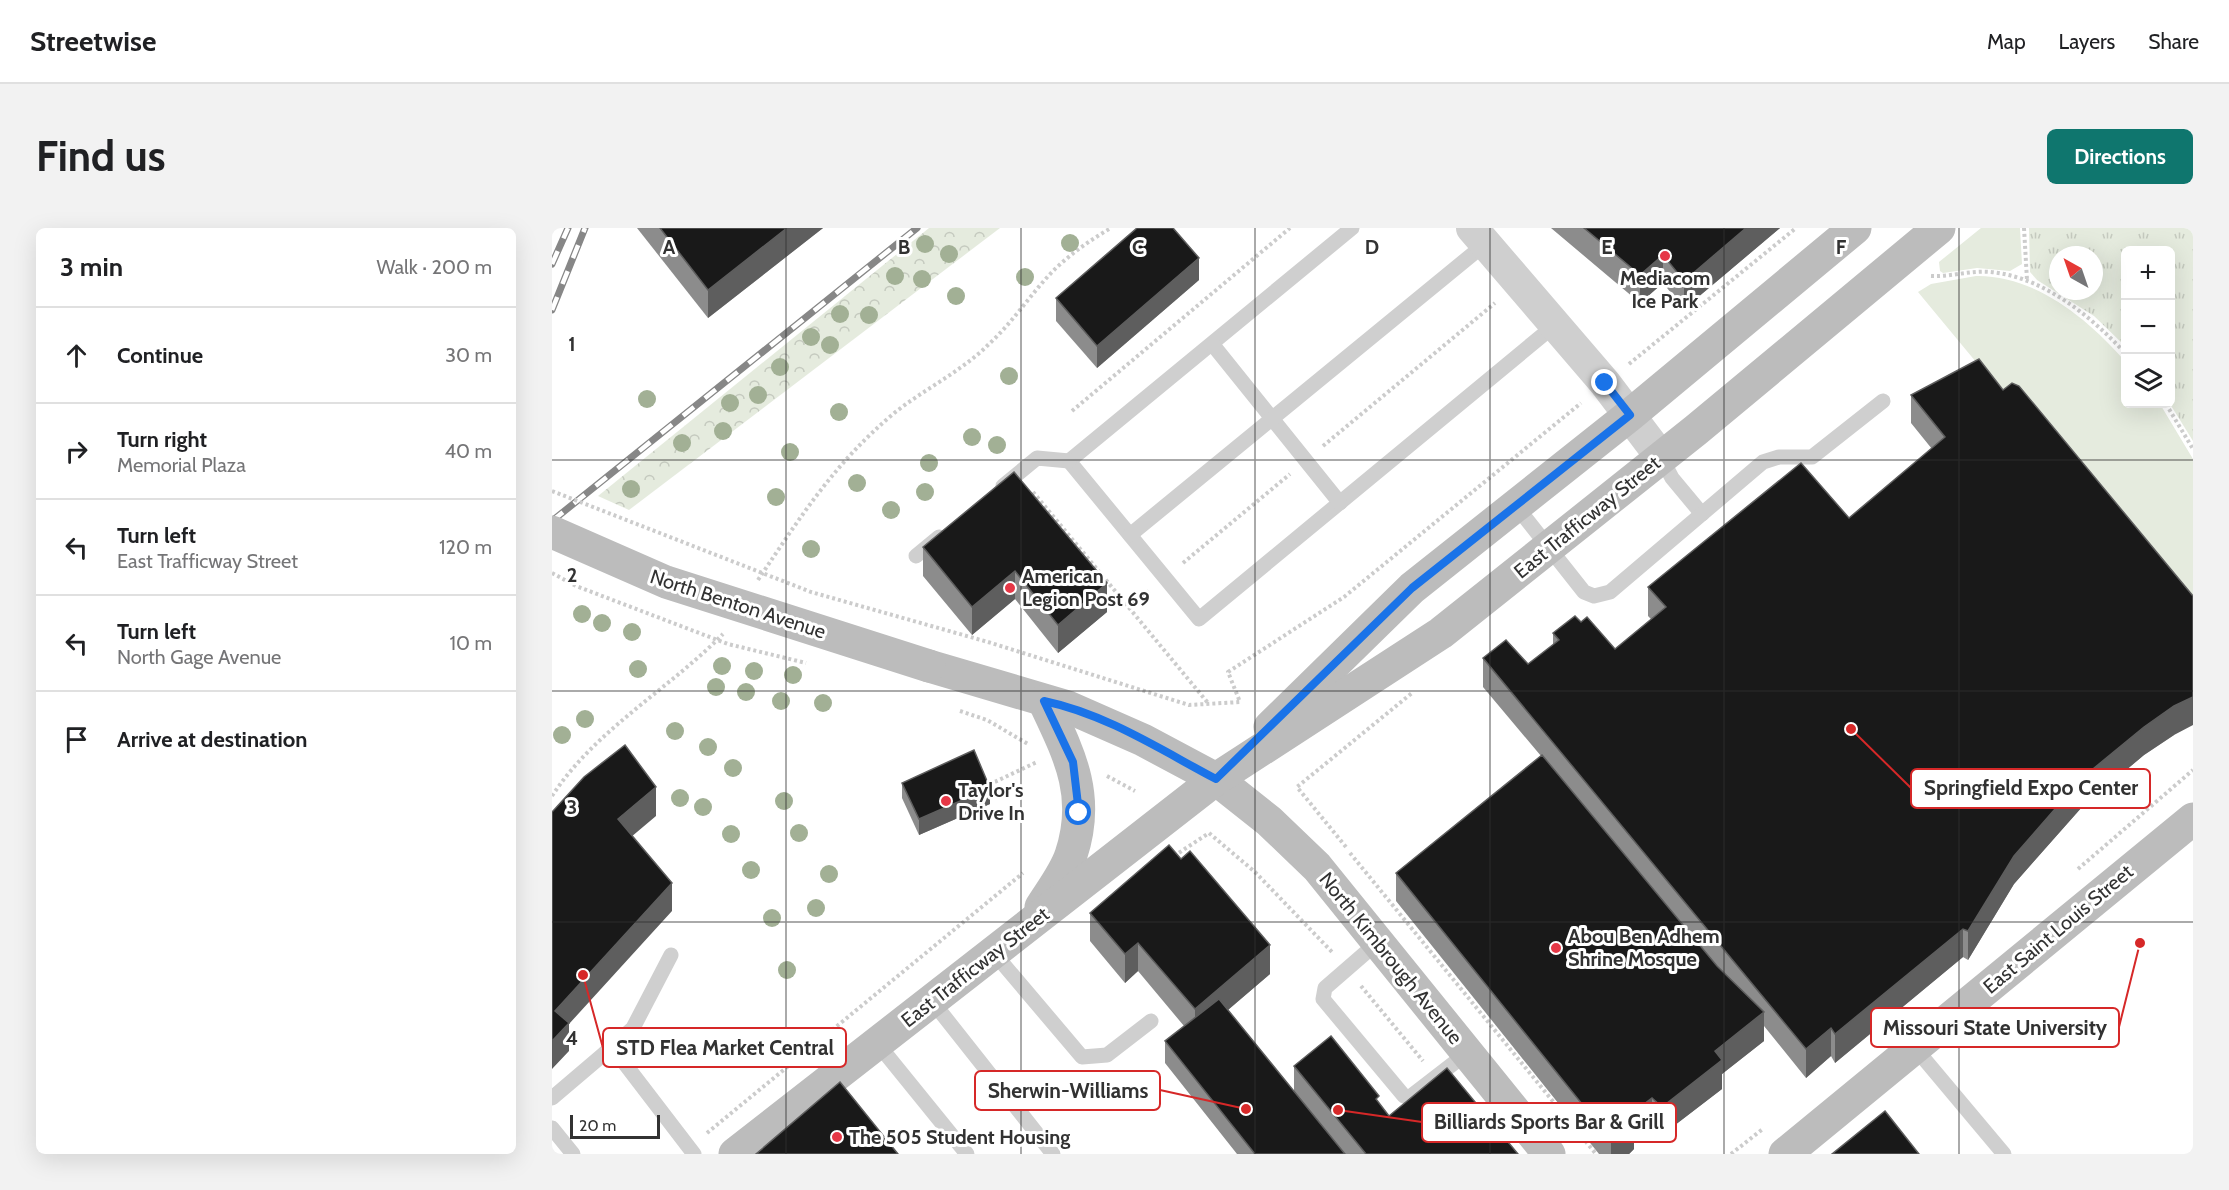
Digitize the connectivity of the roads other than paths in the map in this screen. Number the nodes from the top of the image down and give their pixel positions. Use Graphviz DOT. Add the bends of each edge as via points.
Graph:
graph roads {
  1 [pos="1352,228"];
  2 [pos="1855,228"];
  3 [pos="1939,228"];
  4 [pos="1479,236"];
  5 [pos="1555,325"];
  6 [pos="1213,345"];
  7 [pos="1883,401"];
  8 [pos="1630,415"];
  9 [pos="1272,419"];
  10 [pos="1661,457"];
  11 [pos="1069,461"];
  12 [pos="991,496"];
  13 [pos="1340,503"];
  14 [pos="1516,506"];
  15 [pos="1702,514"];
  16 [pos="953,526"];
  17 [pos="552,532"];
  18 [pos="1130,535"];
  19 [pos="1549,548"];
  20 [pos="916,555"];
  21 [pos="1044,701"];
  22 [pos="1216,779"];
  23 [pos="2193,819"];
  24 [pos="1033,921"];
  25 [pos="1378,942"];
  26 [pos="993,952"];
  27 [pos="671,955"];
  28 [pos="932,1000"];
  29 [pos="1151,1021"];
  30 [pos="877,1043"];
  31 [pos="1915,1048"];
  32 [pos="605,1053"];
  33 [pos="1467,1053"];
  34 [pos="552,1098"];
  35 [pos="552,1128"];
  36 [pos="692,1150"];
  37 [pos="573,1154"];
  38 [pos="735,1154"];
  39 [pos="967,1154"];
  40 [pos="1053,1154"];
  41 [pos="1549,1154"];
  42 [pos="1785,1154"];
  43 [pos="2004,1154"];
  1 -- 6 [label="lane"];
  2 -- 8 [label="main road, East Trafficway Street"];
  3 -- 10 [label="main road, East Trafficway Street"];
  4 -- 5 [label="street"];
  4 -- 9 [label="lane"];
  5 -- 8 [label="street"];
  5 -- 13 [label="lane"];
  6 -- 9 [label="lane"];
  6 -- 11 [label="lane"];
  7 -- 15 [label="lane" via="1812,458 1779,457 1763,462"];
  8 -- 10 [label="street"];
  8 -- 14 [label="main road, East Trafficway Street"];
  9 -- 13 [label="lane"];
  9 -- 18 [label="lane"];
  10 -- 15 [label="lane" via="1672,478"];
  10 -- 19 [label="main road, East Trafficway Street"];
  11 -- 12 [label="lane" via="1037,458"];
  11 -- 18 [label="lane"];
  13 -- 18 [label="lane" via="1199,619"];
  14 -- 19 [label="lane"];
  14 -- 22 [label="main road, East Trafficway Street" via="1412,588"];
  15 -- 19 [label="lane" via="1610,592 1594,596 1584,592"];
  16 -- 20 [label="lane"];
  17 -- 21 [label="main road, North Benton Avenue, bridge" via="666,582"];
  19 -- 22 [label="main road, East Trafficway Street" via="1441,633"];
  21 -- 22 [label="main road, North Kimbrough Avenue" via="1106,722"];
  21 -- 24 [label="main road" via="1073,762 1079,813 1071,856"];
  22 -- 24 [label="main road, East Trafficway Street"];
  22 -- 25 [label="main road, North Kimbrough Avenue" via="1269,821 1317,867"];
  23 -- 31 [label="main road, East Saint Louis Street"];
  24 -- 26 [label="main road, East Trafficway Street"];
  25 -- 33 [label="main road, North Kimbrough Avenue"];
  25 -- 33 [label="lane" via="1325,988 1323,999 1404,1096 1410,1097"];
  26 -- 28 [label="main road, East Trafficway Street"];
  26 -- 29 [label="lane" via="1082,1057 1107,1055"];
  27 -- 32 [label="lane" via="633,1028"];
  28 -- 30 [label="main road, East Trafficway Street"];
  28 -- 40 [label="lane"];
  30 -- 38 [label="main road, East Trafficway Street"];
  30 -- 39 [label="lane"];
  31 -- 42 [label="main road, East Saint Louis Street"];
  31 -- 43 [label="lane"];
  32 -- 34 [label="lane"];
  32 -- 36 [label="lane" via="622,1060"];
  33 -- 41 [label="main road, North Kimbrough Avenue"];
  35 -- 37 [label="lane"];
}
